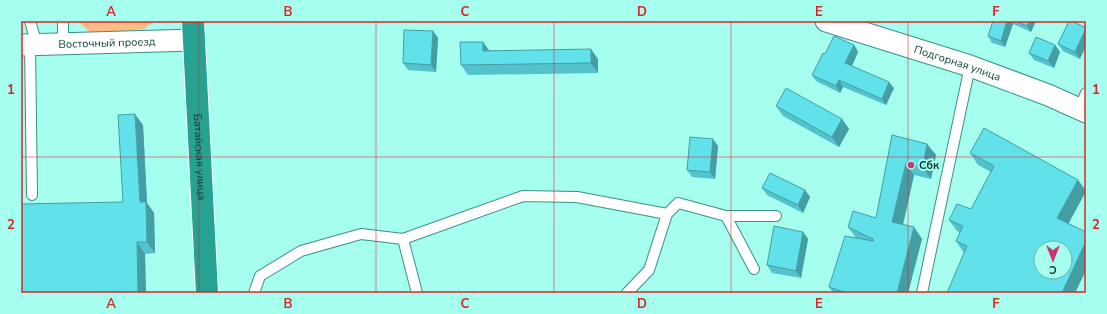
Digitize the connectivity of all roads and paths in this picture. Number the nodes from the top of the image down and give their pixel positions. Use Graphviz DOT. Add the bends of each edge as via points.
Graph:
graph roads {
  1 [pos="30,21"];
  2 [pos="63,21"];
  3 [pos="826,21"];
  4 [pos="193,30"];
  5 [pos="63,44"];
  6 [pos="30,45"];
  7 [pos="970,66"];
  8 [pos="1084,105"];
  9 [pos="32,195"];
  10 [pos="667,214"];
  11 [pos="726,216"];
  12 [pos="776,216"];
  13 [pos="403,238"];
  14 [pos="754,269"];
  15 [pos="207,293"];
  16 [pos="254,293"];
  17 [pos="417,293"];
  18 [pos="627,293"];
  19 [pos="922,293"];
  1 -- 6 [label="lane"];
  2 -- 5 [label="lane"];
  3 -- 7 [label="street, Подгорная улица"];
  4 -- 5 [label="street, Восточный проезд"];
  4 -- 15 [label="highway, Батайская улица"];
  5 -- 6 [label="street, Восточный проезд"];
  6 -- 9 [label="lane"];
  7 -- 8 [label="street, Подгорная улица" via="1048,95"];
  7 -- 19 [label="lane"];
  10 -- 11 [label="lane" via="678,203"];
  10 -- 13 [label="lane" via="577,197 523,196"];
  10 -- 18 [label="lane" via="649,270"];
  11 -- 12 [label="lane"];
  11 -- 14 [label="lane"];
  13 -- 16 [label="lane" via="361,234 300,251 260,276"];
  13 -- 17 [label="lane"];
}
